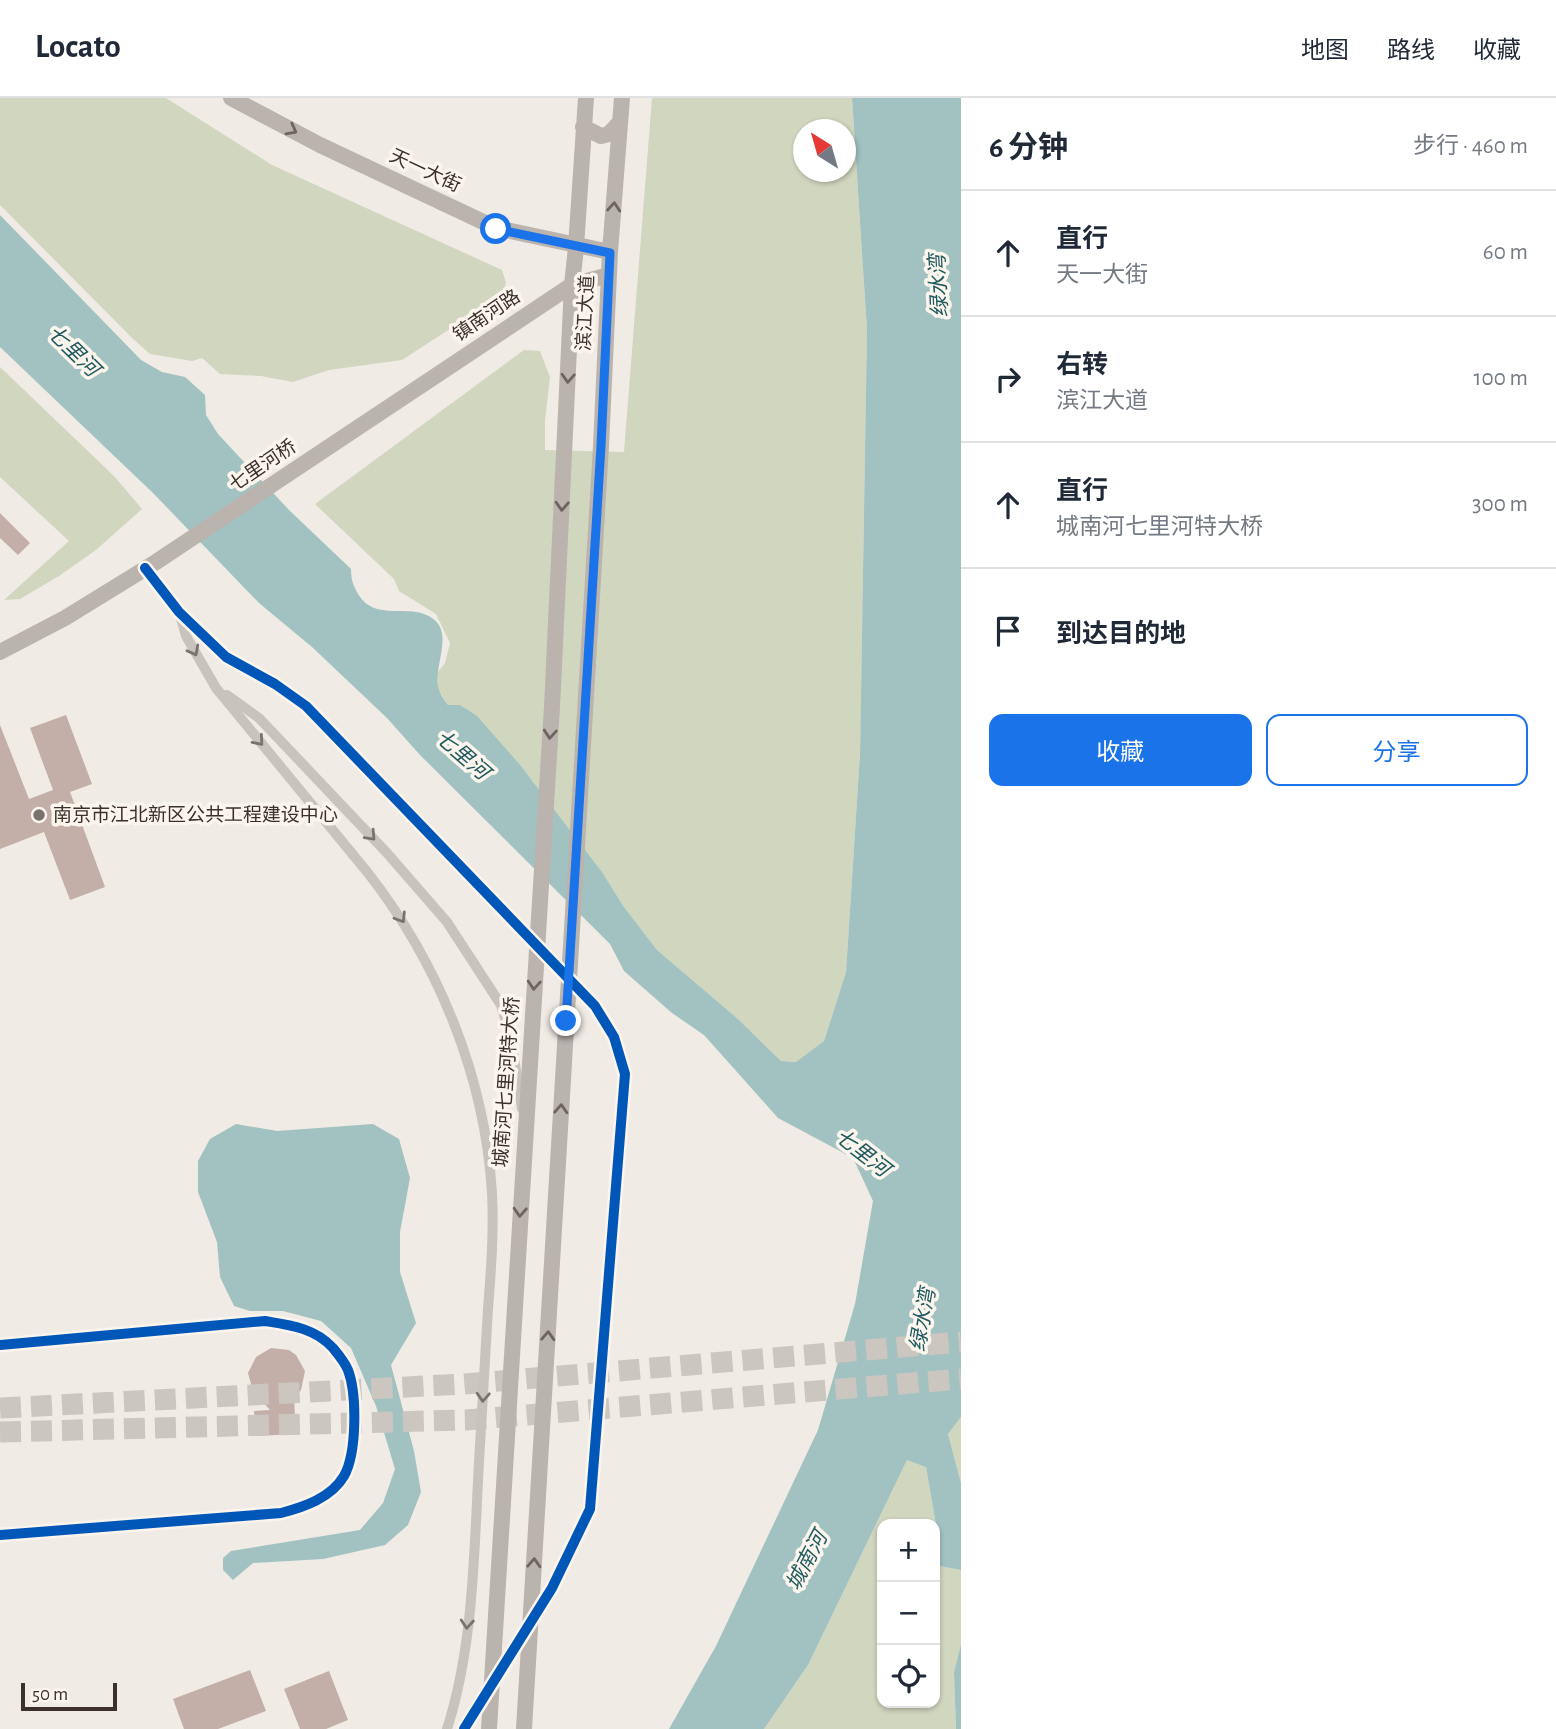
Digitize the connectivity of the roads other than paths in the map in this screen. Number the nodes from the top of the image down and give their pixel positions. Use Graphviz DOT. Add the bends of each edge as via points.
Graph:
graph roads {
  1 [pos="231,98"];
  2 [pos="586,98"];
  3 [pos="622,98"];
  4 [pos="620,122"];
  5 [pos="583,127"];
  6 [pos="576,247"];
  7 [pos="610,253"];
  8 [pos="609,275"];
  9 [pos="572,285"];
  10 [pos="394,404"];
  11 [pos="565,438"];
  12 [pos="150,565"];
  13 [pos="179,612"];
  14 [pos="0,652"];
  15 [pos="216,688"];
  16 [pos="525,1130"];
  17 [pos="0,1345"];
  18 [pos="0,1535"];
  19 [pos="447,1729"];
  20 [pos="464,1729"];
  21 [pos="489,1729"];
  22 [pos="524,1729"];
  1 -- 6 [label="main road, 天一大街, one-way" via="496,229"];
  2 -- 5 [label="main road, 滨江大道"];
  3 -- 4 [label="main road, 滨江大道"];
  4 -- 5 [label="main road" via="601,136"];
  7 -- 4 [label="main road, 滨江大道, one-way"];
  5 -- 6 [label="main road, 滨江大道"];
  6 -- 7 [label="main road, 天一大街"];
  6 -- 9 [label="main road, 滨江大道"];
  7 -- 8 [label="main road, 滨江大道"];
  8 -- 9 [label="main road, 镇南河路"];
  22 -- 8 [label="main road, 滨江大道, one-way"];
  9 -- 10 [label="main road, 镇南河路"];
  9 -- 11 [label="main road, 滨江大道, one-way"];
  10 -- 12 [label="main road, 七里河桥"];
  11 -- 16 [label="main road, 城南河七里河特大桥, one-way"];
  12 -- 13 [label="street"];
  12 -- 14 [label="main road"];
  13 -- 15 [label="street, one-way" via="186,636"];
  13 -- 20 [label="street" via="226,657 306,706 594,1006 614,1037 625,1074 590,1509 552,1588"];
  15 -- 16 [label="street, one-way" via="259,718 447,922 502,1005"];
  15 -- 19 [label="street, one-way" via="368,873 415,941 453,1021 484,1132 492,1193 492,1246 479,1464 465,1657"];
  16 -- 21 [label="main road, 城南河七里河特大桥, one-way"];
  17 -- 18 [label="street" via="265,1321 304,1327 332,1347 348,1370 354,1402 352,1447 344,1475 332,1490 308,1506 281,1513"];
}
